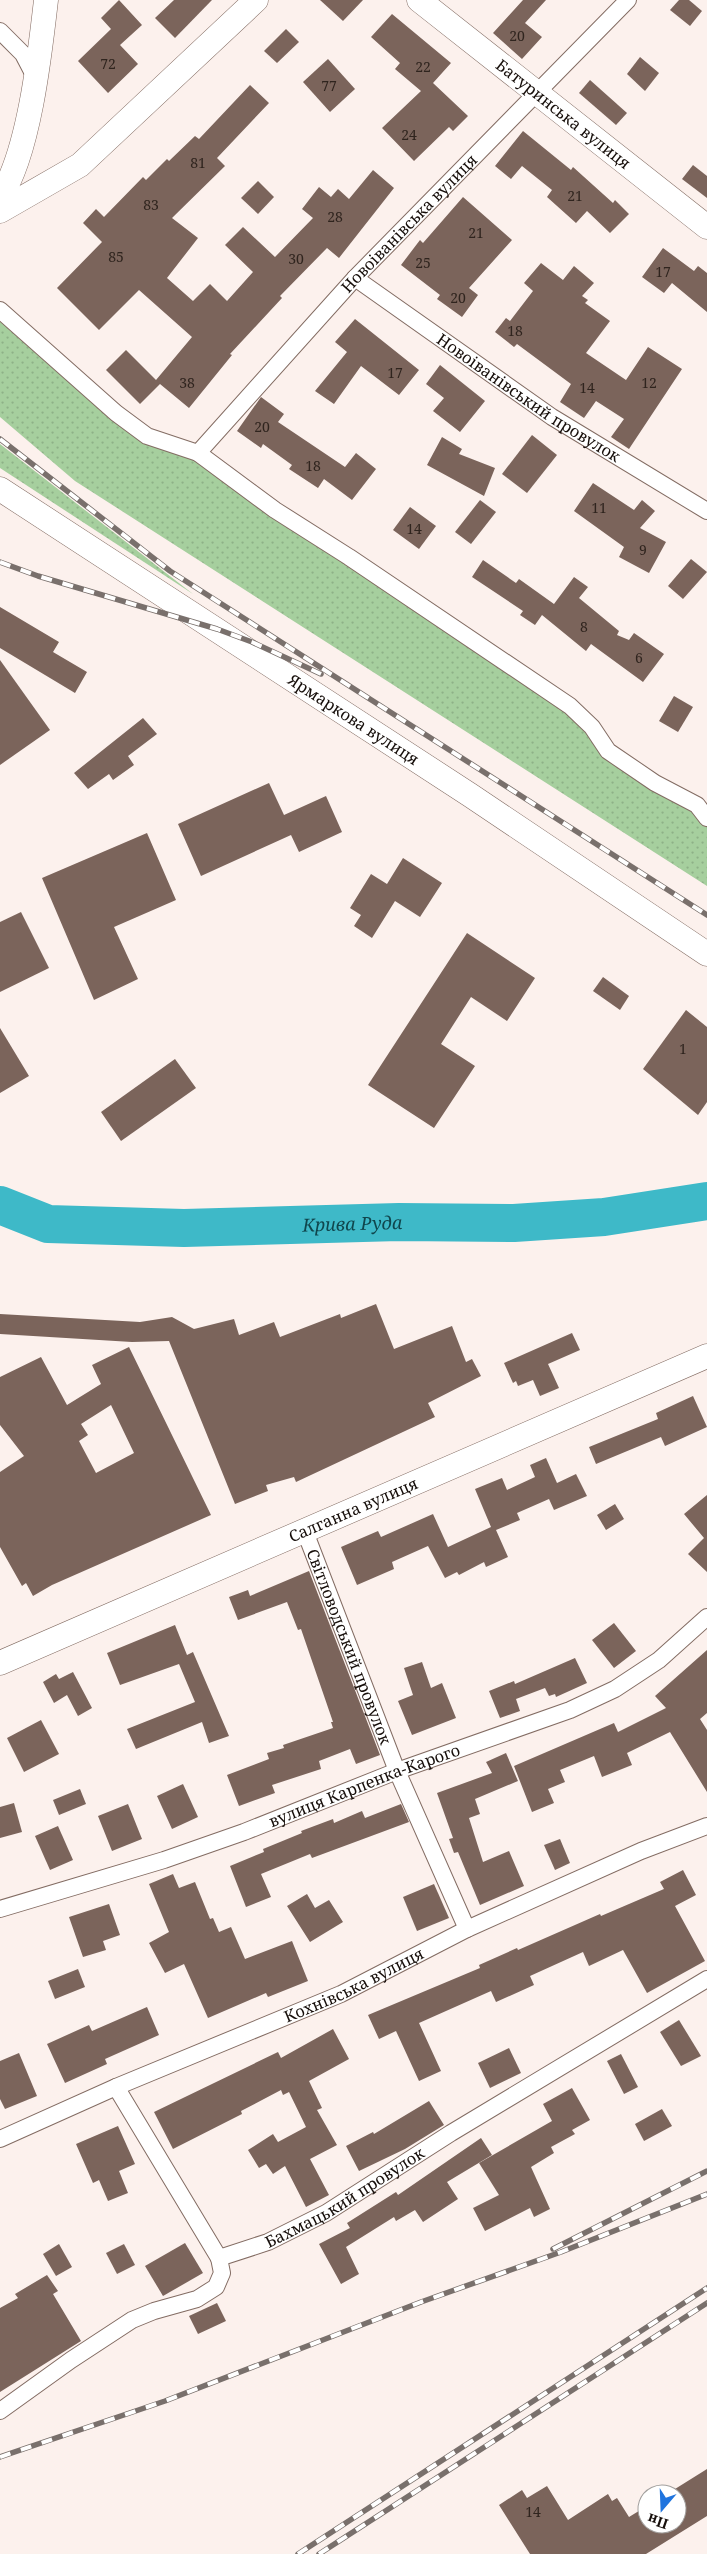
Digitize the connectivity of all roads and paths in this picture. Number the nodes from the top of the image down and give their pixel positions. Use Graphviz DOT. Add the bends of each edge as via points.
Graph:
graph roads {
  1 [pos="46,0"];
  2 [pos="256,0"];
  3 [pos="419,0"];
  4 [pos="628,0"];
  5 [pos="0,31"];
  6 [pos="35,77"];
  7 [pos="536,93"];
  8 [pos="0,197"];
  9 [pos="0,211"];
  10 [pos="707,227"];
  11 [pos="355,278"];
  12 [pos="0,310"];
  13 [pos="198,453"];
  14 [pos="0,489"];
  15 [pos="707,511"];
  16 [pos="702,800"];
  17 [pos="707,818"];
  18 [pos="707,954"];
  19 [pos="707,1356"];
  20 [pos="304,1529"];
  21 [pos="707,1617"];
  22 [pos="0,1663"];
  23 [pos="397,1771"];
  24 [pos="707,1826"];
  25 [pos="0,1909"];
  26 [pos="467,1929"];
  27 [pos="707,1979"];
  28 [pos="116,2087"];
  29 [pos="0,2140"];
  30 [pos="219,2258"];
  31 [pos="0,2411"];
  1 -- 6 [label="street"];
  2 -- 9 [label="street" via="80,165"];
  3 -- 7 [label="street, Батуринська вулиця"];
  4 -- 7 [label="street, Новоіванівська вулиця"];
  5 -- 6 [label="street" via="23,54"];
  6 -- 8 [label="street" via="11,181"];
  7 -- 10 [label="street, Батуринська вулиця"];
  7 -- 11 [label="street, Новоіванівська вулиця"];
  11 -- 13 [label="street, Новоіванівська вулиця"];
  11 -- 15 [label="street, Новоіванівський провулок" via="552,417"];
  12 -- 13 [label="street" via="146,436"];
  13 -- 16 [label="street" via="275,510 570,706 592,727 608,751 655,782"];
  14 -- 18 [label="street, Ярмаркова вулиця" via="470,795"];
  16 -- 17 [label="street"];
  19 -- 20 [label="street, Салганна вулиця"];
  20 -- 22 [label="street, Салганна вулиця"];
  20 -- 23 [label="street, Світловодський провулок"];
  21 -- 23 [label="street, вулиця Карпенка-Карого" via="659,1660 615,1689 570,1710"];
  23 -- 25 [label="street, вулиця Карпенка-Карого" via="164,1860"];
  23 -- 26 [label="street, Світловодський провулок"];
  24 -- 26 [label="street, Кохнівська вулиця" via="641,1851"];
  26 -- 28 [label="street, Кохнівська вулиця" via="341,1994"];
  27 -- 30 [label="street, Бахмацький провулок" via="451,2133 326,2213 268,2242"];
  28 -- 29 [label="street, Кохнівська вулиця"];
  28 -- 30 [label="street"];
  30 -- 31 [label="street" via="222,2273 216,2287 197,2299 132,2320"];
}
